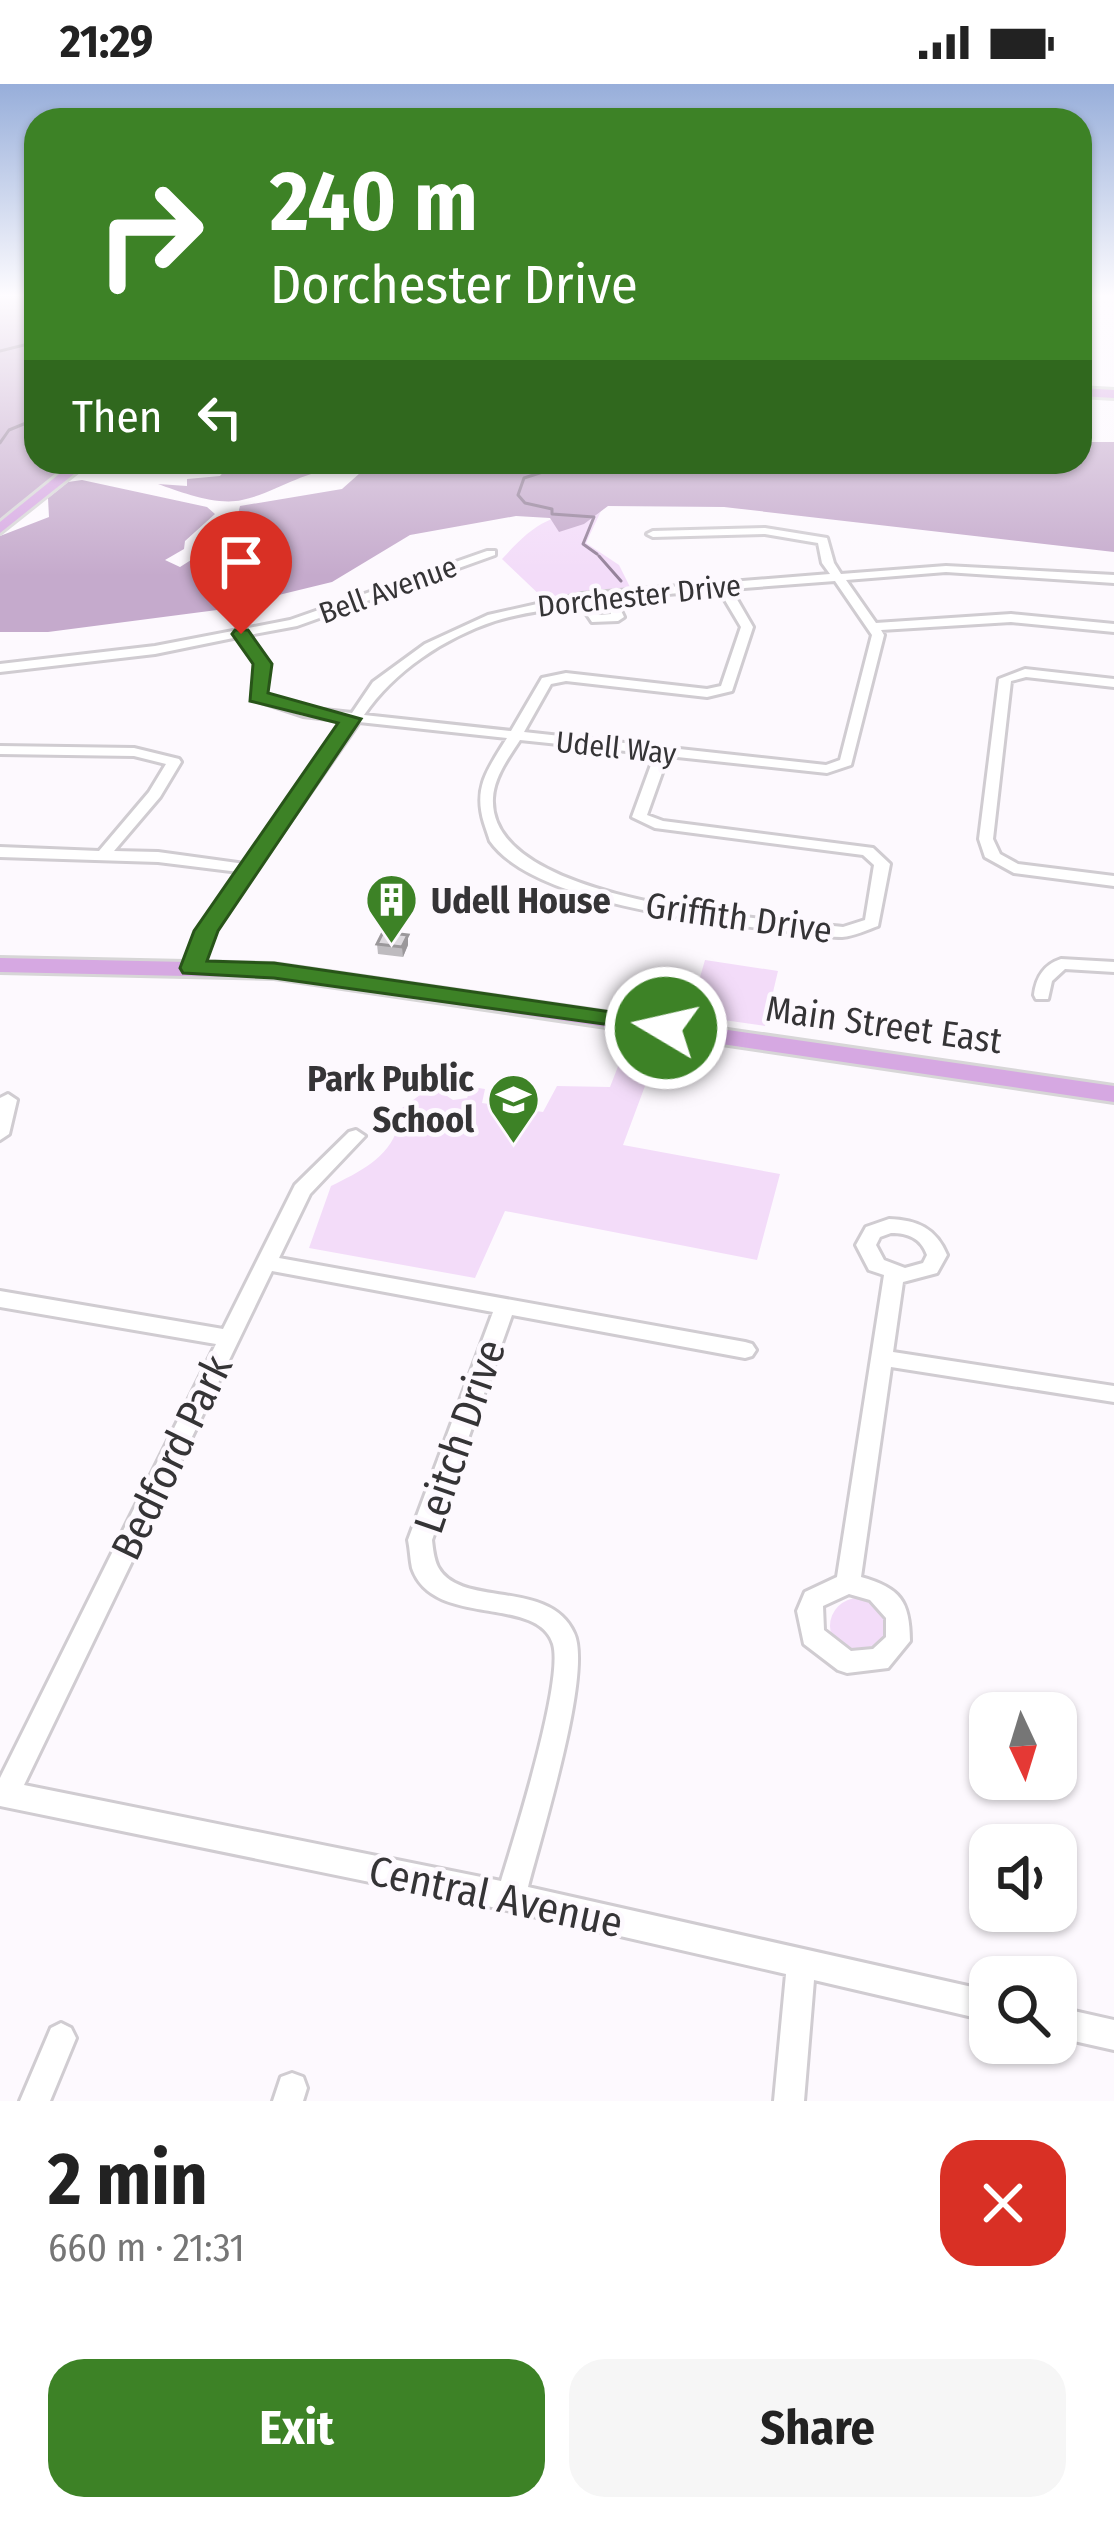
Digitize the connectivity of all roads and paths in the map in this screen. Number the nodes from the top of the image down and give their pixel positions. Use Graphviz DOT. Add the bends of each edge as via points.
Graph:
graph roads {
  1 [pos="67,474"];
  2 [pos="0,529"];
  3 [pos="653,534"];
  4 [pos="491,553"];
  5 [pos="837,576"];
  6 [pos="1114,579"];
  7 [pos="723,586"];
  8 [pos="608,595"];
  9 [pos="582,598"];
  10 [pos="875,627"];
  11 [pos="1114,628"];
  12 [pos="241,634"];
  13 [pos="0,668"];
  14 [pos="1114,683"];
  15 [pos="351,719"];
  16 [pos="514,737"];
  17 [pos="0,750"];
  18 [pos="662,754"];
  19 [pos="0,852"];
  20 [pos="103,855"];
  21 [pos="248,869"];
  22 [pos="1114,881"];
  23 [pos="0,965"];
  24 [pos="1114,967"];
  25 [pos="192,968"];
  26 [pos="1042,995"];
  27 [pos="1114,1094"];
  28 [pos="8,1100"];
  29 [pos="0,1134"];
  30 [pos="356,1136"];
  31 [pos="268,1263"];
  32 [pos="894,1274"];
  33 [pos="0,1299"];
  34 [pos="505,1306"];
  35 [pos="229,1338"];
  36 [pos="745,1350"];
  37 [pos="881,1358"];
  38 [pos="1114,1394"];
  39 [pos="848,1583"];
  40 [pos="3,1794"];
  41 [pos="511,1897"];
  42 [pos="801,1963"];
  43 [pos="969,2001"];
  44 [pos="1077,2027"];
  45 [pos="1114,2035"];
  46 [pos="61,2038"];
  47 [pos="35,2101"];
  48 [pos="789,2101"];
  1 -- 2 [label="main road"];
  3 -- 5 [label="street" via="765,531 824,540"];
  4 -- 12 [label="street, Bell Avenue" via="322,615"];
  5 -- 6 [label="street, Dorchester Drive" via="986,568"];
  5 -- 7 [label="street, Dorchester Drive"];
  5 -- 10 [label="street"];
  7 -- 8 [label="street, Dorchester Drive"];
  7 -- 16 [label="street" via="747,627 724,690 552,679"];
  8 -- 9 [label="street, Dorchester Drive"];
  8 -- 9 [label="street" via="618,617 611,621 596,619"];
  9 -- 15 [label="street, Dorchester Drive" via="516,610 452,634 378,685"];
  10 -- 11 [label="street" via="1011,618"];
  10 -- 18 [label="street, Udell Way" via="864,700 838,768"];
  12 -- 13 [label="street, Bell Avenue"];
  12 -- 15 [label="street, Udell Way" via="262,664 257,696"];
  14 -- 22 [label="street" via="1025,673 1005,680 986,839 993,856 1014,868"];
  15 -- 16 [label="street, Udell Way"];
  15 -- 21 [label="street, Dorchester Drive"];
  16 -- 18 [label="street, Udell Way"];
  16 -- 18 [label="street, Griffith Drive" via="485,813 506,852 537,874 613,899 704,914 844,932 872,922 882,864 868,851 640,817"];
  17 -- 20 [label="street" via="134,752 174,762"];
  19 -- 20 [label="street"];
  20 -- 21 [label="street"];
  21 -- 25 [label="street, Dorchester Drive" via="206,931"];
  23 -- 25 [label="main road, Main Street East"];
  24 -- 26 [label="street" via="1061,964 1044,979"];
  25 -- 27 [label="main road, Main Street East" via="274,970"];
  28 -- 29 [label="street"];
  30 -- 31 [label="street, Bedford Park" via="302,1190"];
  31 -- 34 [label="street"];
  31 -- 35 [label="street, Bedford Park"];
  32 -- 37 [label="street"];
  33 -- 35 [label="street"];
  34 -- 36 [label="street"];
  34 -- 41 [label="street, Leitch Drive" via="419,1559 440,1588 543,1616 563,1634 564,1686"];
  35 -- 40 [label="street, Bedford Park"];
  37 -- 38 [label="street"];
  37 -- 39 [label="street"];
  40 -- 41 [label="street, Central Avenue"];
  41 -- 42 [label="street, Central Avenue"];
  42 -- 43 [label="street, Central Avenue"];
  42 -- 48 [label="street"];
  44 -- 45 [label="street"];
  46 -- 47 [label="street"];
}
